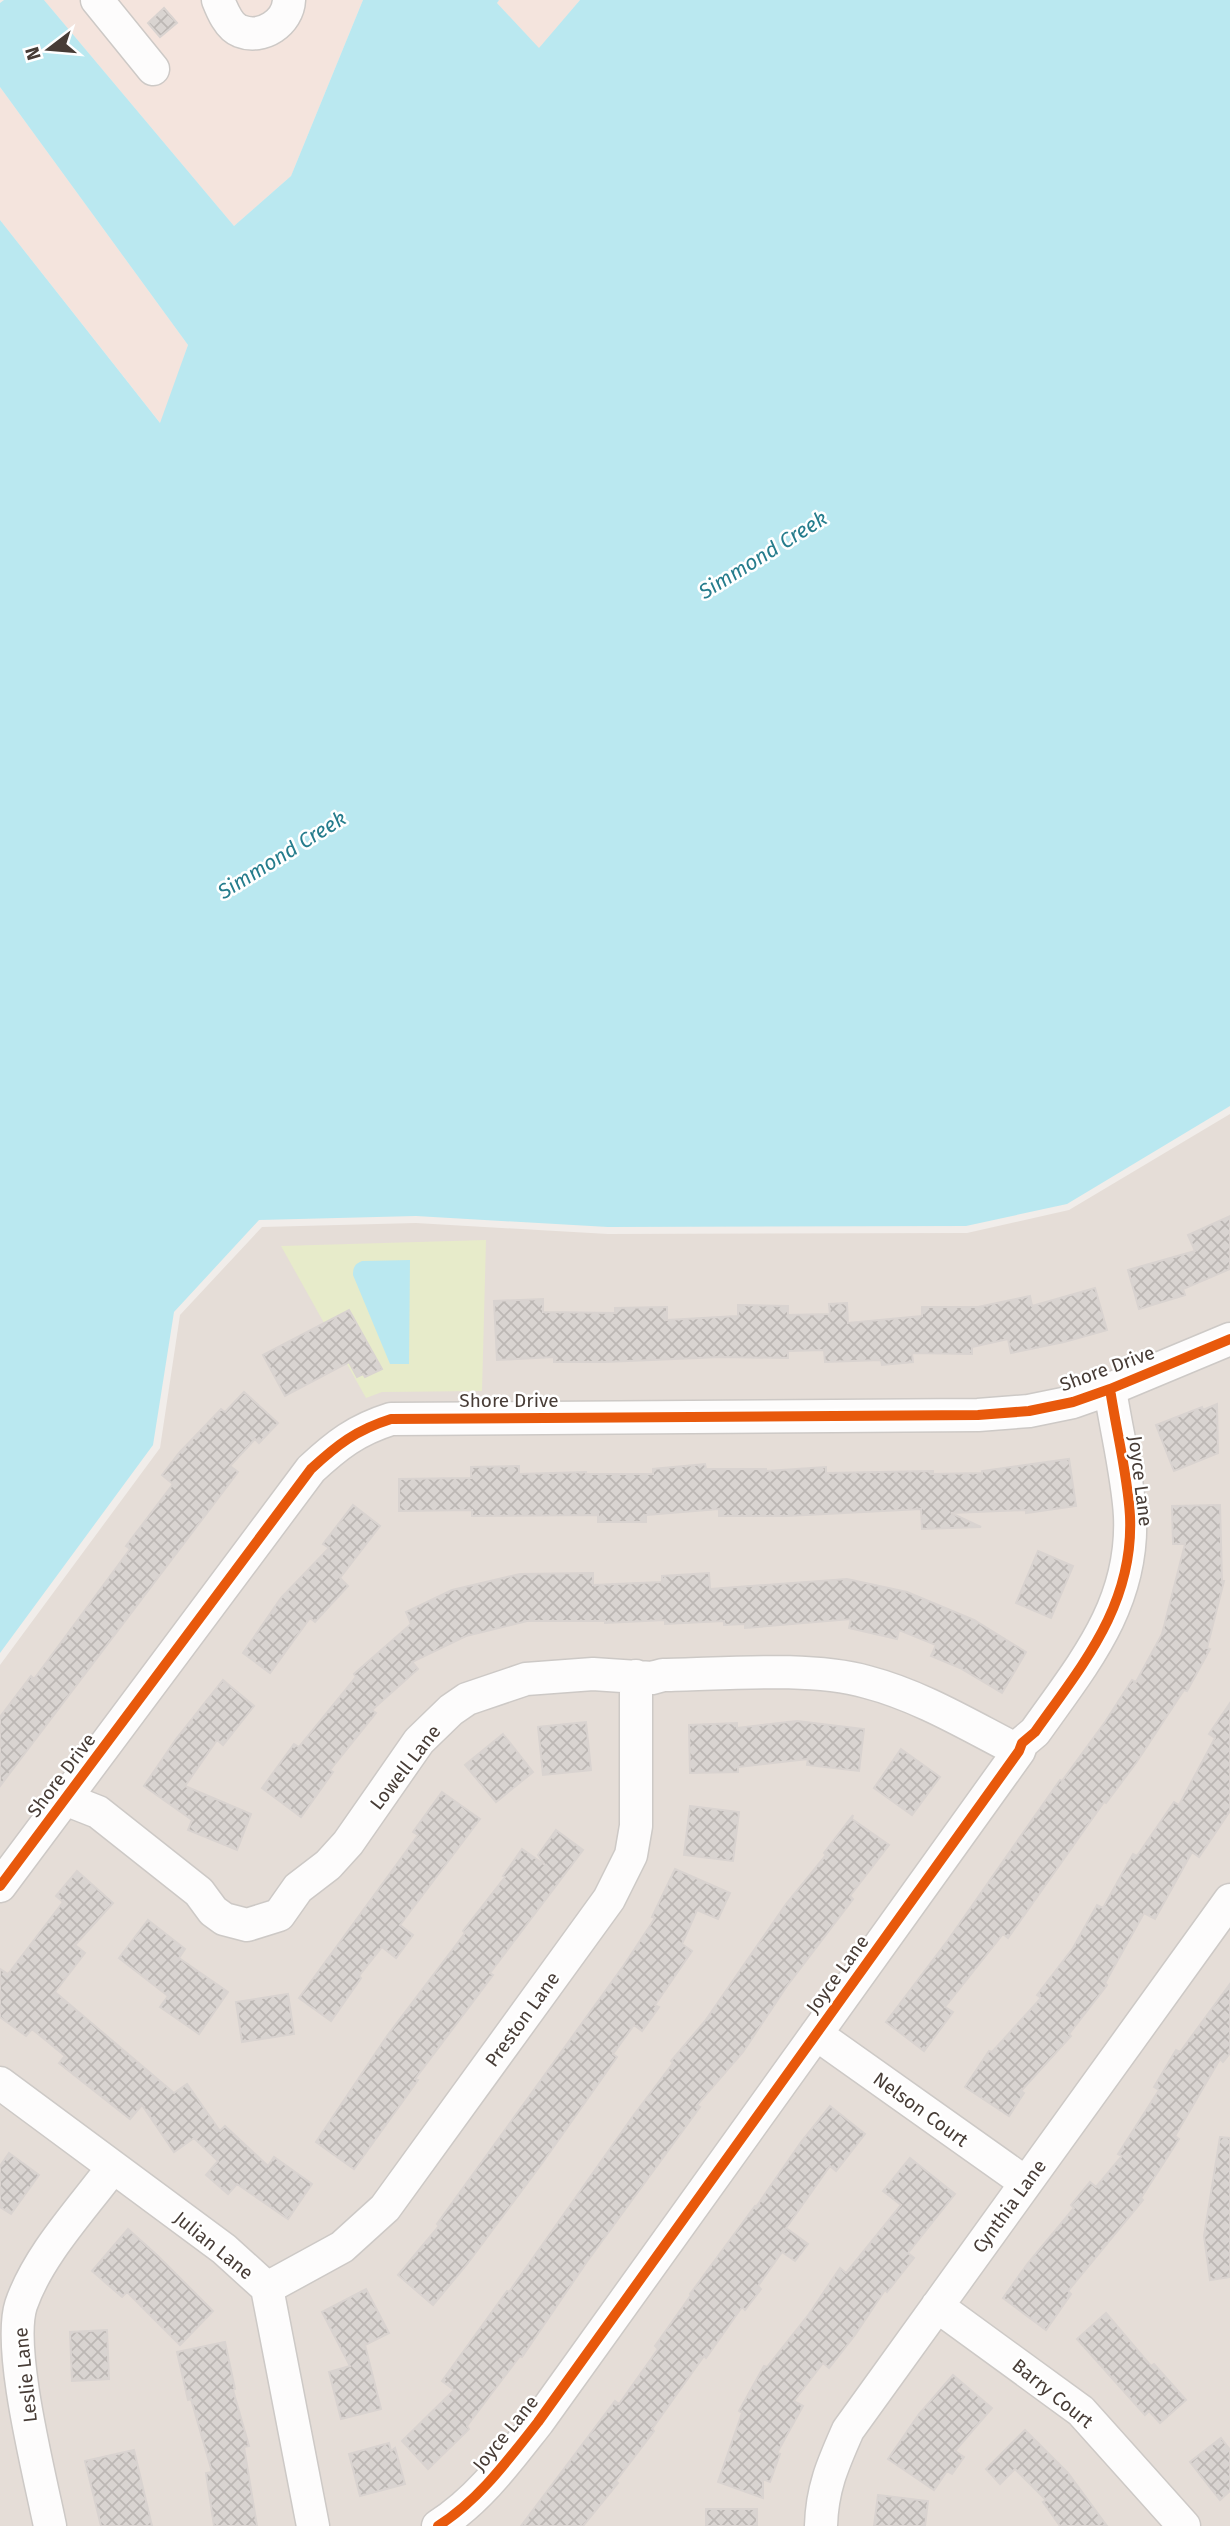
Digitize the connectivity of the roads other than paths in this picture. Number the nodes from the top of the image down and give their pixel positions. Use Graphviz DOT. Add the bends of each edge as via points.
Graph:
graph roads {
  1 [pos="97,0"];
  2 [pos="218,0"];
  3 [pos="289,0"];
  4 [pos="153,69"];
  5 [pos="1230,1339"];
  6 [pos="1110,1389"];
  7 [pos="636,1675"];
  8 [pos="1019,1751"];
  9 [pos="65,1799"];
  10 [pos="0,1886"];
  11 [pos="1230,1900"];
  12 [pos="816,2034"];
  13 [pos="0,2083"];
  14 [pos="113,2167"];
  15 [pos="1026,2183"];
  16 [pos="267,2288"];
  17 [pos="937,2306"];
  18 [pos="50,2526"];
  19 [pos="313,2526"];
  20 [pos="438,2526"];
  21 [pos="821,2526"];
  22 [pos="1184,2526"];
  1 -- 4 [label="street"];
  2 -- 3 [label="street" via="238,31 252,33 283,21"];
  5 -- 6 [label="street, Shore Drive"];
  6 -- 8 [label="street, Joyce Lane" via="1130,1514 1124,1582 1098,1642"];
  6 -- 9 [label="street, Shore Drive" via="1029,1411 978,1415 391,1419 367,1426 341,1441 311,1469"];
  7 -- 8 [label="street, Lowell Lane" via="803,1673 865,1681 913,1698"];
  7 -- 9 [label="street, Lowell Lane" via="526,1679 467,1699 419,1741 328,1865 298,1888 279,1915 255,1924 224,1919 213,1912 199,1892 98,1812"];
  7 -- 16 [label="street, Preston Lane" via="636,1826 631,1855 609,1899 385,2208 342,2247"];
  8 -- 12 [label="street, Joyce Lane"];
  9 -- 10 [label="street, Shore Drive"];
  11 -- 15 [label="street, Cynthia Lane"];
  12 -- 15 [label="street, Nelson Court"];
  12 -- 20 [label="street, Joyce Lane" via="538,2422 488,2484"];
  13 -- 14 [label="street, Julian Lane"];
  14 -- 16 [label="street, Julian Lane" via="224,2249"];
  14 -- 18 [label="street, Leslie Lane" via="39,2267 21,2306 17,2333 24,2395"];
  15 -- 17 [label="street, Cynthia Lane"];
  16 -- 19 [label="street, Julian Lane"];
  17 -- 21 [label="street, Cynthia Lane" via="848,2430 827,2480"];
  17 -- 22 [label="street, Barry Court" via="1082,2411"];
}
